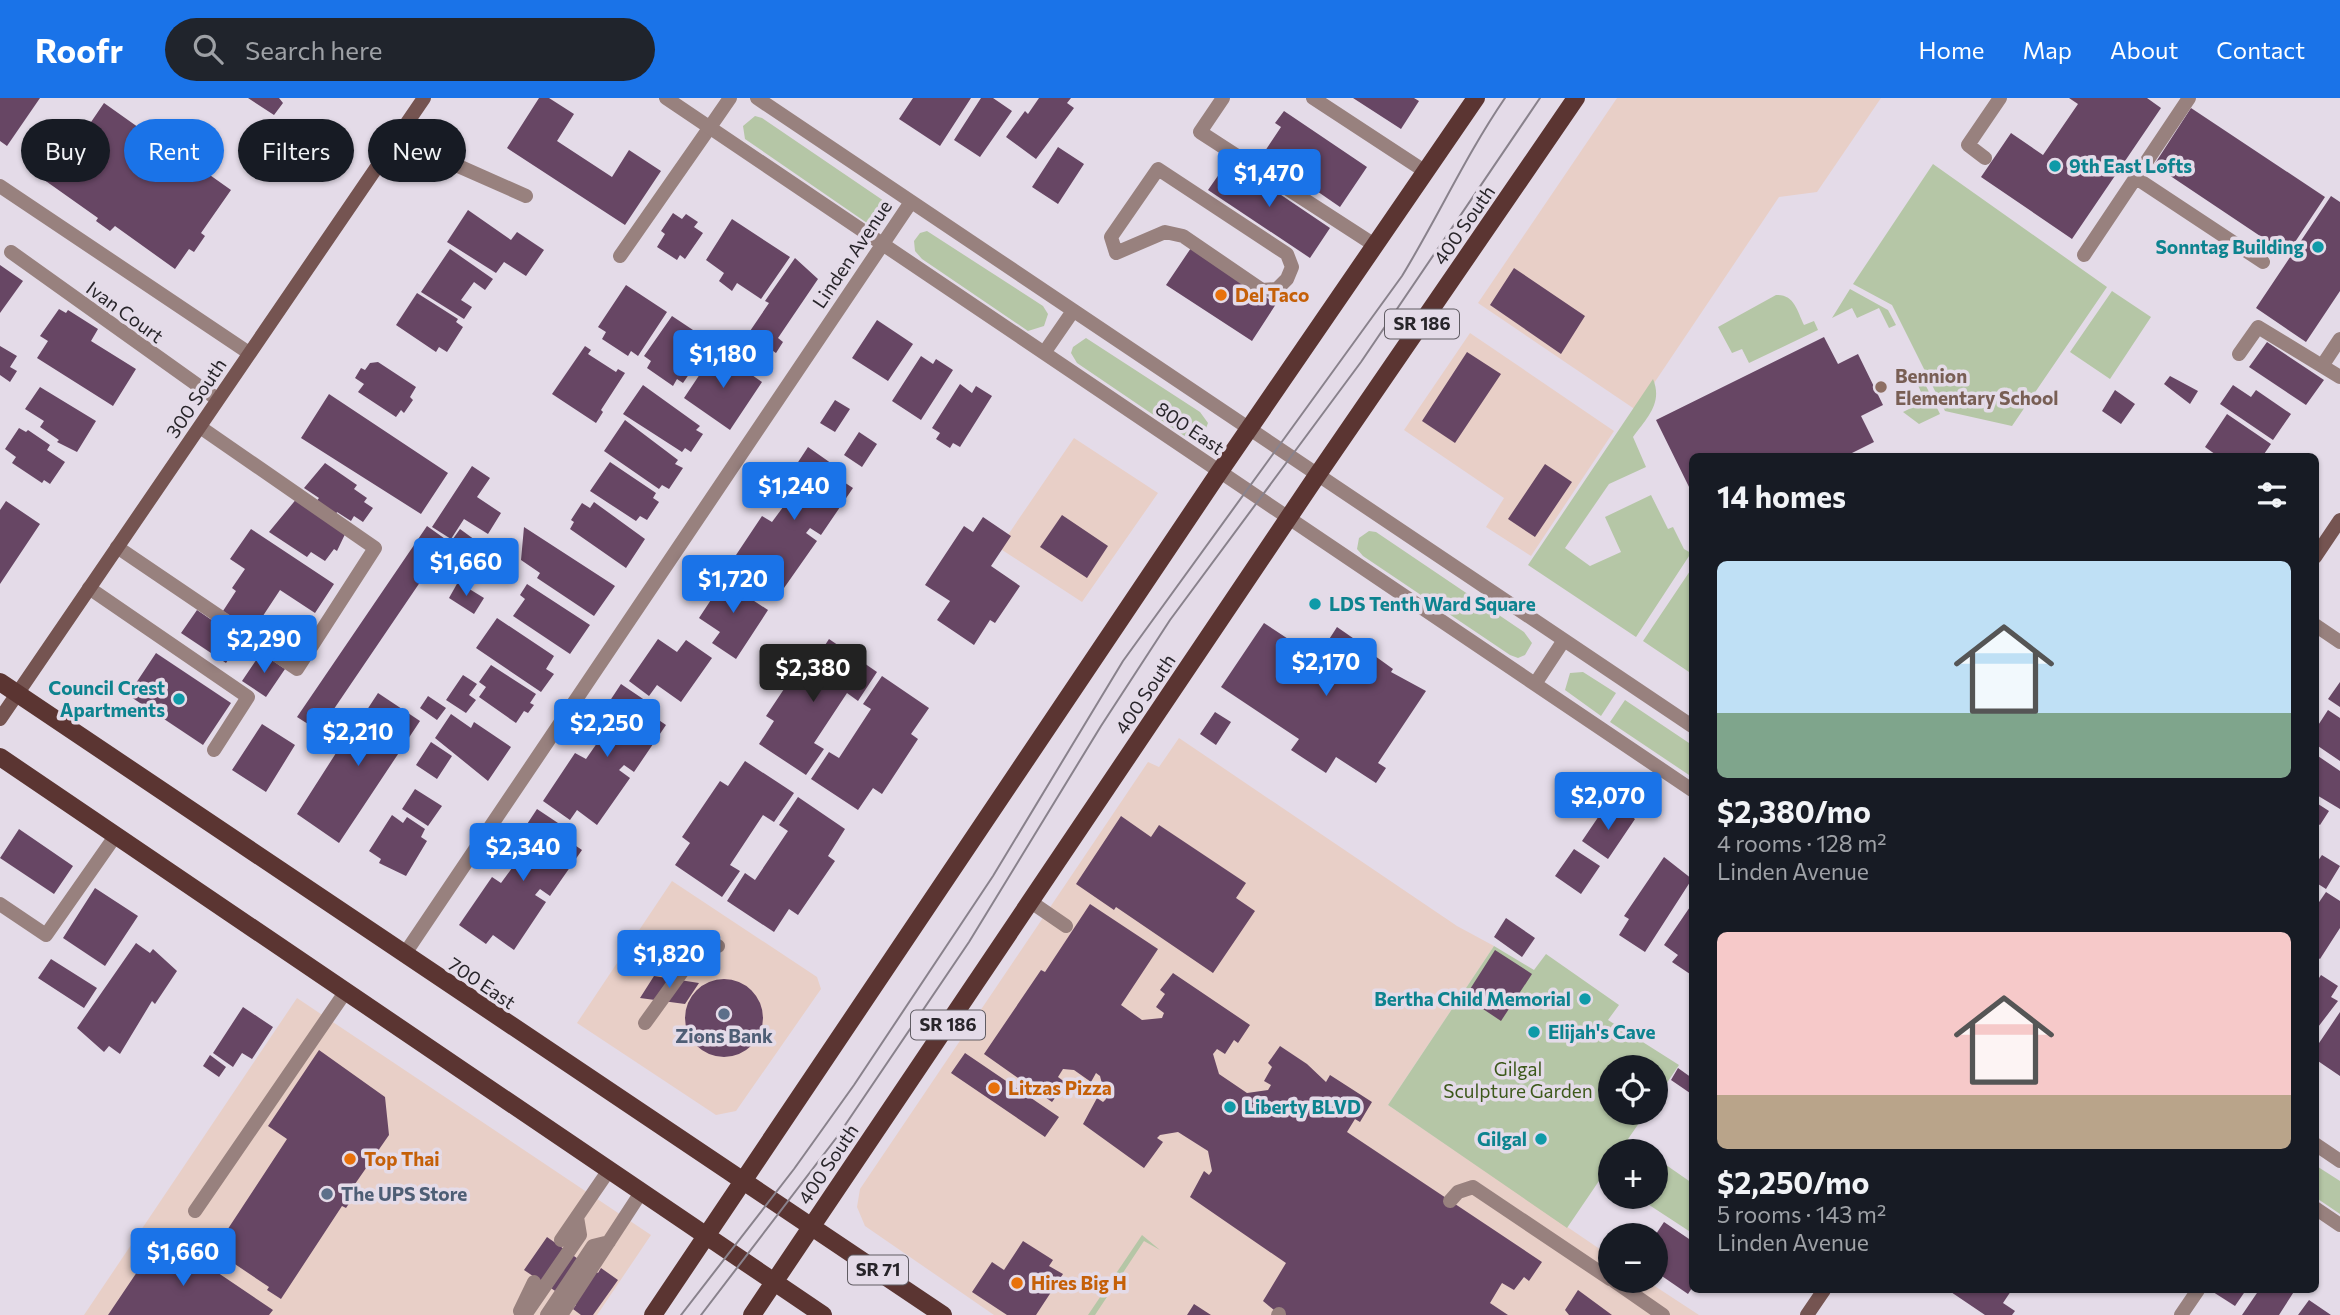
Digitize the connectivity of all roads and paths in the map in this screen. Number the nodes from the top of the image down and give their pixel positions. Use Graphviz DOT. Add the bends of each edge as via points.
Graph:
graph roads {
  1 [pos="424,98"];
  2 [pos="666,98"];
  3 [pos="730,98"];
  4 [pos="757,98"];
  5 [pos="1223,98"];
  6 [pos="1313,98"];
  7 [pos="1476,98"];
  8 [pos="1576,98"];
  9 [pos="2000,98"];
  10 [pos="2189,98"];
  11 [pos="410,119"];
  12 [pos="710,127"];
  13 [pos="1985,158"];
  14 [pos="466,169"];
  15 [pos="1426,172"];
  16 [pos="2136,178"];
  17 [pos="368,181"];
  18 [pos="0,187"];
  19 [pos="526,195"];
  20 [pos="911,202"];
  21 [pos="882,244"];
  22 [pos="1376,246"];
  23 [pos="11,252"];
  24 [pos="1116,253"];
  25 [pos="2084,255"];
  26 [pos="620,256"];
  27 [pos="2263,262"];
  28 [pos="1073,311"];
  29 [pos="2340,339"];
  30 [pos="249,353"];
  31 [pos="1044,353"];
  32 [pos="2239,354"];
  33 [pos="2322,366"];
  34 [pos="2340,377"];
  35 [pos="217,399"];
  36 [pos="200,427"];
  37 [pos="1250,430"];
  38 [pos="1220,471"];
  39 [pos="1318,474"];
  40 [pos="1289,518"];
  41 [pos="2340,520"];
  42 [pos="117,547"];
  43 [pos="2319,551"];
  44 [pos="89,588"];
  45 [pos="2319,628"];
  46 [pos="1564,640"];
  47 [pos="2340,642"];
  48 [pos="0,682"];
  49 [pos="1535,684"];
  50 [pos="17,694"];
  51 [pos="0,719"];
  52 [pos="1689,724"];
  53 [pos="214,750"];
  54 [pos="0,757"];
  55 [pos="1689,788"];
  56 [pos="116,835"];
  57 [pos="1031,902"];
  58 [pos="0,904"];
  59 [pos="1066,926"];
  60 [pos="718,946"];
  61 [pos="404,955"];
  62 [pos="346,992"];
  63 [pos="645,1023"];
  64 [pos="2319,1147"];
  65 [pos="2340,1161"];
  66 [pos="609,1170"];
  67 [pos="745,1181"];
  68 [pos="642,1191"];
  69 [pos="1451,1201"];
  70 [pos="195,1211"];
  71 [pos="2319,1211"];
  72 [pos="577,1217"];
  73 [pos="2340,1225"];
  74 [pos="812,1226"];
  75 [pos="705,1236"];
  76 [pos="561,1240"];
  77 [pos="609,1242"];
  78 [pos="1598,1271"];
  79 [pos="534,1282"];
  80 [pos="774,1282"];
  81 [pos="1631,1293"];
  82 [pos="1822,1293"];
  83 [pos="2196,1293"];
  84 [pos="526,1315"];
  85 [pos="547,1315"];
  86 [pos="561,1315"];
  87 [pos="653,1315"];
  88 [pos="752,1315"];
  89 [pos="822,1315"];
  90 [pos="943,1315"];
  91 [pos="1663,1315"];
  92 [pos="1807,1315"];
  93 [pos="2181,1315"];
  1 -- 11 [label="street, 300 South"];
  2 -- 12 [label="street, 800 East"];
  3 -- 12 [label="street"];
  4 -- 20 [label="street, 800 East"];
  5 -- 22 [label="street" via="1199,132"];
  6 -- 15 [label="street"];
  7 -- 15 [label="main road"];
  8 -- 39 [label="main road, 400 South / SR 186"];
  9 -- 13 [label="street" via="1968,145"];
  10 -- 16 [label="street"];
  12 -- 21 [label="street, 800 East"];
  12 -- 26 [label="street"];
  14 -- 19 [label="street"];
  15 -- 22 [label="main road"];
  16 -- 25 [label="street"];
  16 -- 27 [label="street"];
  17 -- 30 [label="street, 300 South"];
  18 -- 30 [label="street"];
  20 -- 21 [label="street, Linden Avenue"];
  20 -- 28 [label="street, 800 East"];
  21 -- 31 [label="street, 800 East"];
  21 -- 61 [label="street, Linden Avenue"];
  22 -- 37 [label="main road"];
  23 -- 35 [label="street, Ivan Court"];
  24 -- 24 [label="street" via="1111,237 1158,169 1287,254 1292,267 1277,289 1262,290 1183,236 1165,232"];
  28 -- 31 [label="street"];
  28 -- 37 [label="street, 800 East"];
  29 -- 33 [label="street"];
  30 -- 35 [label="street, 300 South"];
  31 -- 38 [label="street, 800 East"];
  32 -- 33 [label="street" via="2258,327"];
  33 -- 34 [label="street"];
  35 -- 36 [label="street, 300 South"];
  36 -- 42 [label="street, 300 South"];
  36 -- 42 [label="street" via="375,548 297,669"];
  37 -- 38 [label="main road"];
  37 -- 39 [label="street, 800 East"];
  38 -- 40 [label="street, 800 East"];
  38 -- 67 [label="main road"];
  39 -- 40 [label="main road, 400 South / SR 186"];
  39 -- 46 [label="street, 800 East"];
  40 -- 49 [label="street, 800 East"];
  40 -- 57 [label="main road, 400 South / SR 186"];
  41 -- 43 [label="street"];
  42 -- 44 [label="street, 300 South"];
  44 -- 50 [label="street, 300 South"];
  44 -- 53 [label="street" via="247,697"];
  45 -- 47 [label="street"];
  46 -- 49 [label="street"];
  46 -- 52 [label="street, 800 East"];
  48 -- 50 [label="main road, 700 East"];
  49 -- 55 [label="street, 800 East"];
  50 -- 51 [label="street, 300 South"];
  50 -- 61 [label="main road, 700 East"];
  54 -- 56 [label="main road"];
  56 -- 58 [label="street" via="46,935"];
  56 -- 62 [label="main road"];
  57 -- 59 [label="street"];
  57 -- 74 [label="main road, 400 South / SR 186"];
  60 -- 63 [label="street" via="692,958"];
  61 -- 67 [label="main road, 700 East"];
  62 -- 66 [label="main road"];
  62 -- 70 [label="street"];
  64 -- 65 [label="street"];
  66 -- 68 [label="main road"];
  66 -- 72 [label="street"];
  67 -- 74 [label="main road, 700 East / SR 71"];
  67 -- 75 [label="main road"];
  68 -- 75 [label="main road"];
  68 -- 77 [label="street"];
  69 -- 78 [label="street" via="1458,1192 1473,1187"];
  71 -- 73 [label="street"];
  72 -- 76 [label="street"];
  72 -- 84 [label="street" via="580,1236"];
  74 -- 80 [label="main road, 400 South / SR 186"];
  74 -- 90 [label="main road, 700 East / SR 71"];
  75 -- 80 [label="main road"];
  75 -- 87 [label="main road"];
  77 -- 85 [label="street" via="593,1246"];
  77 -- 86 [label="street"];
  79 -- 84 [label="street" via="520,1311"];
  80 -- 88 [label="main road, 400 South / SR 186"];
  80 -- 89 [label="main road"];
  81 -- 91 [label="street"];
  82 -- 92 [label="street"];
  83 -- 93 [label="street"];
}
